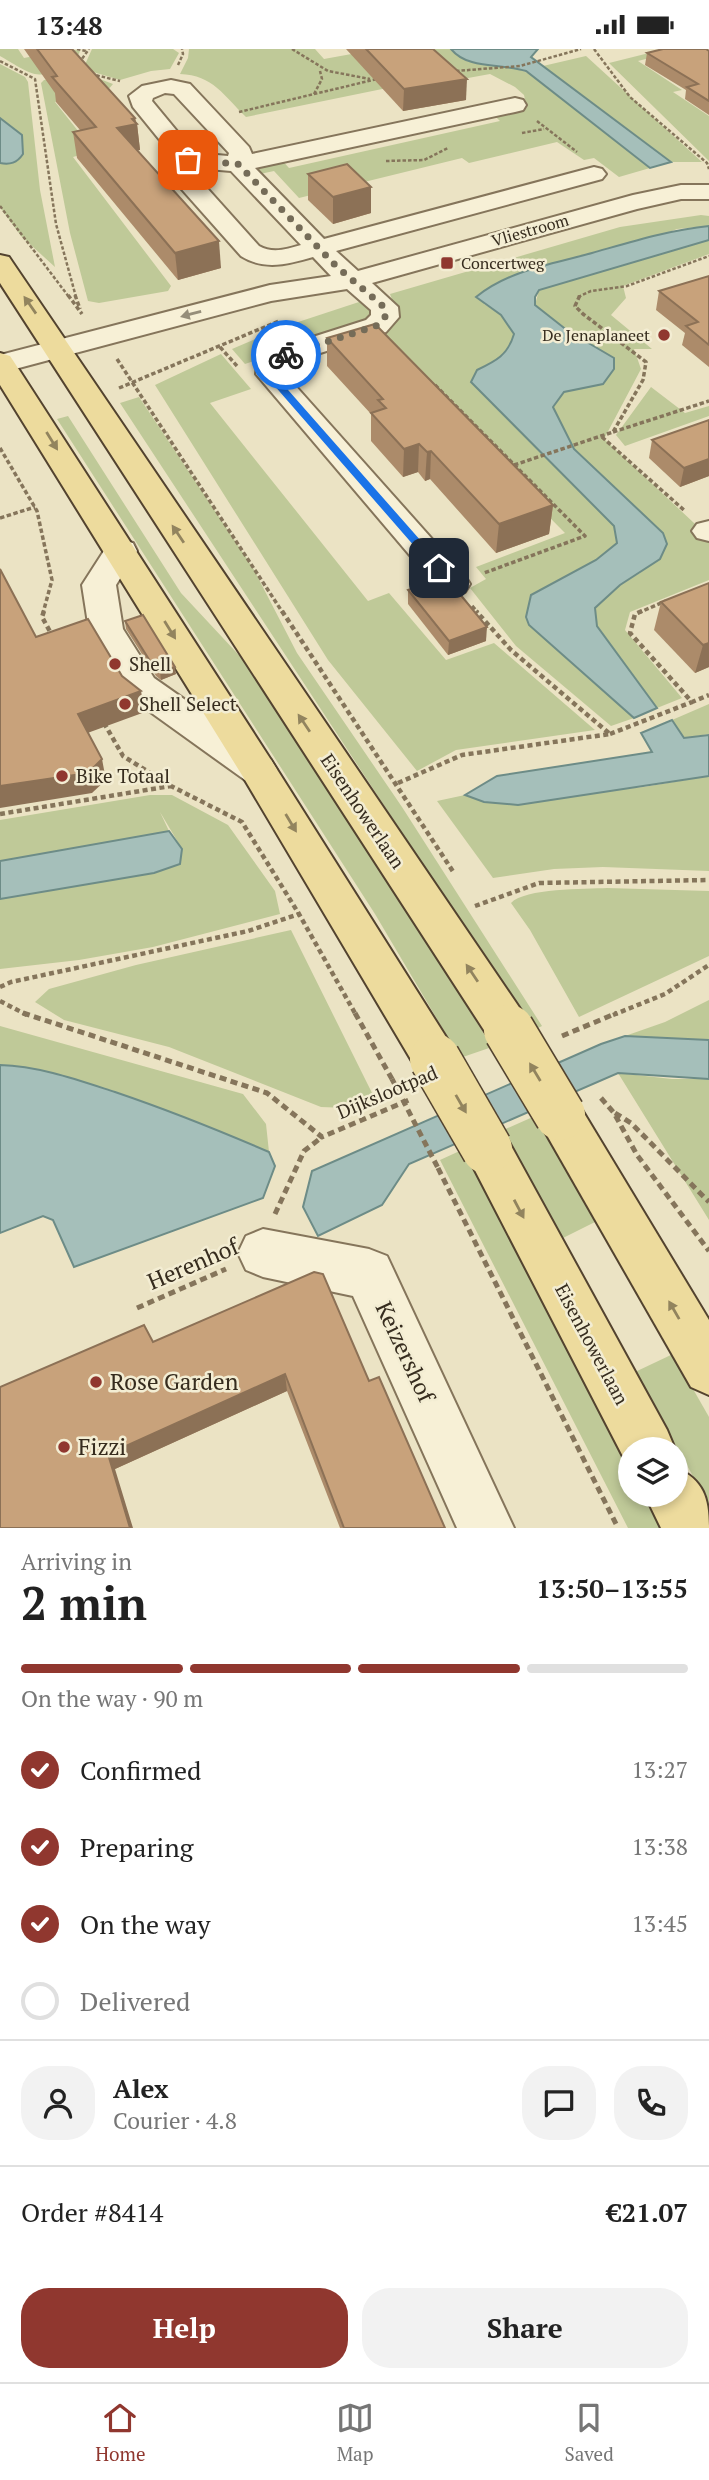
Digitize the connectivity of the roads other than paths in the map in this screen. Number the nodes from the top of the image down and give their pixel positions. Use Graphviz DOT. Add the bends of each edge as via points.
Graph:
graph roads {
  1 [pos="514,105"];
  2 [pos="188,160"];
  3 [pos="238,164"];
  4 [pos="594,174"];
  5 [pos="709,192"];
  6 [pos="250,213"];
  7 [pos="319,249"];
  8 [pos="0,263"];
  9 [pos="354,280"];
  10 [pos="62,359"];
  11 [pos="3,373"];
  12 [pos="121,551"];
  13 [pos="453,585"];
  14 [pos="258,769"];
  15 [pos="270,1231"];
  16 [pos="709,1369"];
  17 [pos="642,1437"];
  18 [pos="680,1507"];
  19 [pos="486,1528"];
  20 [pos="691,1528"];
  1 -- 3 [label="street"];
  2 -- 3 [label="street"];
  2 -- 3 [label="street, Vliestroom" via="141,102 140,96 151,89 170,85 182,89 241,152"];
  2 -- 6 [label="street, Vliestroom" via="183,169 187,180"];
  3 -- 6 [label="street, Vliestroom"];
  4 -- 7 [label="street, Vliestroom"];
  5 -- 9 [label="street, Vliestroom" via="681,192 633,202"];
  6 -- 7 [label="street, Vliestroom"];
  6 -- 7 [label="street, Vliestroom" via="250,251 260,257 282,258"];
  7 -- 9 [label="street, Vliestroom"];
  10 -- 8 [label="main road, Eisenhowerlaan, one-way"];
  9 -- 10 [label="street, Vliestroom" via="312,297"];
  9 -- 10 [label="street, Vliestroom, one-way" via="270,292 104,338"];
  9 -- 13 [label="street, Vliestroom" via="384,307 385,317 376,326 282,356 271,364 270,374"];
  10 -- 11 [label="street"];
  16 -- 10 [label="main road, Eisenhowerlaan, one-way, bridge" via="578,1103"];
  11 -- 12 [label="main road, Eisenhowerlaan, one-way"];
  12 -- 14 [label="main road, Eisenhowerlaan, one-way"];
  12 -- 14 [label="street, Eisenhowerlaan" via="99,585 106,630 141,687"];
  14 -- 17 [label="main road, Eisenhowerlaan, one-way, bridge" via="487,1149"];
  15 -- 19 [label="street, Keizershof" via="369,1274"];
  18 -- 20 [label="main road"];
}
